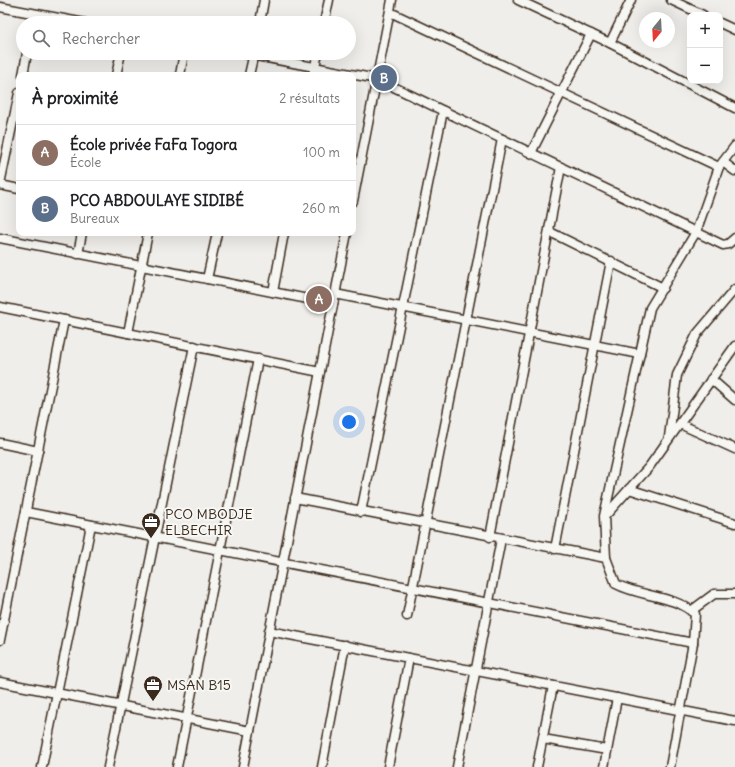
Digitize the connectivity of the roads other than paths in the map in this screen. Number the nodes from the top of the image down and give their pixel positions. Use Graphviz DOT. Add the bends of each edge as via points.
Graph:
graph roads {
  1 [pos="264,0"];
  2 [pos="328,0"];
  3 [pos="392,0"];
  4 [pos="518,0"];
  5 [pos="631,0"];
  6 [pos="671,0"];
  7 [pos="0,7"];
  8 [pos="390,12"];
  9 [pos="697,12"];
  10 [pos="35,14"];
  11 [pos="46,16"];
  12 [pos="261,16"];
  13 [pos="325,16"];
  14 [pos="723,24"];
  15 [pos="735,30"];
  16 [pos="591,34"];
  17 [pos="610,43"];
  18 [pos="26,60"];
  19 [pos="119,60"];
  20 [pos="183,60"];
  21 [pos="252,60"];
  22 [pos="275,60"];
  23 [pos="316,60"];
  24 [pos="314,71"];
  25 [pos="24,72"];
  26 [pos="117,72"];
  27 [pos="181,72"];
  28 [pos="250,72"];
  29 [pos="356,76"];
  30 [pos="377,79"];
  31 [pos="561,92"];
  32 [pos="16,107"];
  33 [pos="735,108"];
  34 [pos="443,111"];
  35 [pos="502,139"];
  36 [pos="735,146"];
  37 [pos="531,153"];
  38 [pos="721,165"];
  39 [pos="561,167"];
  40 [pos="735,171"];
  41 [pos="0,184"];
  42 [pos="356,186"];
  43 [pos="16,188"];
  44 [pos="550,232"];
  45 [pos="696,232"];
  46 [pos="81,236"];
  47 [pos="147,236"];
  48 [pos="216,236"];
  49 [pos="283,236"];
  50 [pos="346,236"];
  51 [pos="0,238"];
  52 [pos="735,238"];
  53 [pos="78,254"];
  54 [pos="611,261"];
  55 [pos="142,266"];
  56 [pos="207,279"];
  57 [pos="662,288"];
  58 [pos="735,289"];
  59 [pos="273,292"];
  60 [pos="335,294"];
  61 [pos="333,304"];
  62 [pos="0,307"];
  63 [pos="403,307"];
  64 [pos="64,320"];
  65 [pos="466,320"];
  66 [pos="530,332"];
  67 [pos="128,333"];
  68 [pos="595,345"];
  69 [pos="194,346"];
  70 [pos="735,346"];
  71 [pos="640,354"];
  72 [pos="258,359"];
  73 [pos="320,372"];
  74 [pos="711,379"];
  75 [pos="735,400"];
  76 [pos="680,424"];
  77 [pos="669,438"];
  78 [pos="0,443"];
  79 [pos="735,449"];
  80 [pos="38,451"];
  81 [pos="629,489"];
  82 [pos="295,498"];
  83 [pos="26,512"];
  84 [pos="361,512"];
  85 [pos="604,516"];
  86 [pos="735,523"];
  87 [pos="425,524"];
  88 [pos="91,525"];
  89 [pos="490,537"];
  90 [pos="155,538"];
  91 [pos="501,539"];
  92 [pos="556,549"];
  93 [pos="220,550"];
  94 [pos="606,558"];
  95 [pos="282,563"];
  96 [pos="412,588"];
  97 [pos="735,594"];
  98 [pos="489,603"];
  99 [pos="692,611"];
  100 [pos="407,616"];
  101 [pos="269,631"];
  102 [pos="0,640"];
  103 [pos="692,643"];
  104 [pos="344,646"];
  105 [pos="409,658"];
  106 [pos="476,671"];
  107 [pos="0,682"];
  108 [pos="553,686"];
  109 [pos="57,693"];
  110 [pos="617,698"];
  111 [pos="121,706"];
  112 [pos="681,711"];
  113 [pos="186,718"];
  114 [pos="735,721"];
  115 [pos="250,731"];
  116 [pos="543,739"];
  117 [pos="607,750"];
  118 [pos="42,767"];
  119 [pos="108,767"];
  120 [pos="177,767"];
  121 [pos="242,767"];
  122 [pos="322,767"];
  123 [pos="388,767"];
  124 [pos="457,767"];
  125 [pos="537,767"];
  126 [pos="604,767"];
  127 [pos="670,767"];
  1 -- 12 [label="street"];
  2 -- 13 [label="street"];
  3 -- 8 [label="street"];
  4 -- 16 [label="street"];
  5 -- 17 [label="street"];
  6 -- 9 [label="street"];
  7 -- 10 [label="street"];
  8 -- 30 [label="street"];
  8 -- 31 [label="street"];
  10 -- 11 [label="street"];
  14 -- 15 [label="street"];
  16 -- 17 [label="street"];
  16 -- 31 [label="street"];
  17 -- 33 [label="street"];
  18 -- 25 [label="street"];
  19 -- 26 [label="street"];
  20 -- 27 [label="street"];
  21 -- 28 [label="street"];
  22 -- 24 [label="street"];
  23 -- 24 [label="street"];
  29 -- 30 [label="street"];
  30 -- 34 [label="street"];
  30 -- 42 [label="street"];
  31 -- 37 [label="street"];
  31 -- 38 [label="street"];
  32 -- 41 [label="street"];
  34 -- 35 [label="street"];
  34 -- 63 [label="street"];
  35 -- 37 [label="street"];
  35 -- 65 [label="street"];
  36 -- 38 [label="street"];
  37 -- 39 [label="street"];
  38 -- 40 [label="street"];
  38 -- 45 [label="street"];
  39 -- 44 [label="street"];
  39 -- 45 [label="street"];
  41 -- 43 [label="street"];
  44 -- 54 [label="street"];
  44 -- 66 [label="street"];
  45 -- 52 [label="street" via="723,245"];
  45 -- 57 [label="street"];
  46 -- 53 [label="street"];
  47 -- 55 [label="street"];
  48 -- 56 [label="street"];
  49 -- 59 [label="street"];
  50 -- 60 [label="street"];
  51 -- 53 [label="street"];
  53 -- 55 [label="street"];
  54 -- 57 [label="street"];
  54 -- 68 [label="street"];
  55 -- 56 [label="street"];
  55 -- 67 [label="street"];
  56 -- 59 [label="street"];
  57 -- 71 [label="street" via="650,308"];
  58 -- 77 [label="street" via="697,334 677,375"];
  59 -- 61 [label="street"];
  60 -- 61 [label="street"];
  60 -- 63 [label="street"];
  61 -- 73 [label="street"];
  62 -- 64 [label="street"];
  63 -- 65 [label="street"];
  63 -- 84 [label="street"];
  64 -- 67 [label="street"];
  64 -- 80 [label="street"];
  65 -- 66 [label="street"];
  65 -- 87 [label="street"];
  66 -- 68 [label="street"];
  66 -- 89 [label="street"];
  67 -- 69 [label="street"];
  68 -- 71 [label="street"];
  68 -- 92 [label="street"];
  69 -- 72 [label="street"];
  69 -- 90 [label="street"];
  70 -- 74 [label="street"];
  71 -- 85 [label="street"];
  72 -- 73 [label="street"];
  72 -- 93 [label="street"];
  73 -- 82 [label="street"];
  74 -- 75 [label="street"];
  74 -- 76 [label="street"];
  76 -- 77 [label="street"];
  76 -- 79 [label="street"];
  77 -- 81 [label="street" via="649,467"];
  78 -- 80 [label="street"];
  80 -- 83 [label="street"];
  81 -- 85 [label="street"];
  81 -- 86 [label="street"];
  82 -- 84 [label="street"];
  82 -- 95 [label="street"];
  83 -- 88 [label="street"];
  83 -- 102 [label="street"];
  84 -- 87 [label="street"];
  85 -- 94 [label="street"];
  87 -- 89 [label="street"];
  87 -- 96 [label="street"];
  88 -- 90 [label="street"];
  88 -- 109 [label="street"];
  89 -- 91 [label="street"];
  90 -- 93 [label="street"];
  90 -- 111 [label="street"];
  91 -- 92 [label="street"];
  91 -- 98 [label="street"];
  92 -- 94 [label="street"];
  93 -- 95 [label="street"];
  93 -- 113 [label="street"];
  94 -- 99 [label="street" via="610,574 616,584 628,591 687,607"];
  95 -- 96 [label="street"];
  95 -- 101 [label="street"];
  96 -- 98 [label="street"];
  96 -- 100 [label="street"];
  97 -- 99 [label="street" via="714,594"];
  98 -- 103 [label="street"];
  98 -- 106 [label="street"];
  99 -- 103 [label="street" via="695,614"];
  101 -- 104 [label="street"];
  101 -- 115 [label="street"];
  103 -- 112 [label="street"];
  104 -- 105 [label="street"];
  104 -- 122 [label="street"];
  105 -- 106 [label="street"];
  105 -- 123 [label="street"];
  106 -- 108 [label="street"];
  106 -- 124 [label="street"];
  107 -- 109 [label="street"];
  108 -- 110 [label="street"];
  108 -- 116 [label="street"];
  109 -- 111 [label="street"];
  109 -- 118 [label="street"];
  110 -- 112 [label="street"];
  110 -- 117 [label="street"];
  111 -- 113 [label="street"];
  111 -- 119 [label="street"];
  112 -- 114 [label="street"];
  112 -- 127 [label="street"];
  113 -- 115 [label="street"];
  113 -- 120 [label="street"];
  115 -- 121 [label="street"];
  116 -- 117 [label="street"];
  116 -- 125 [label="street"];
  117 -- 126 [label="street"];
}
